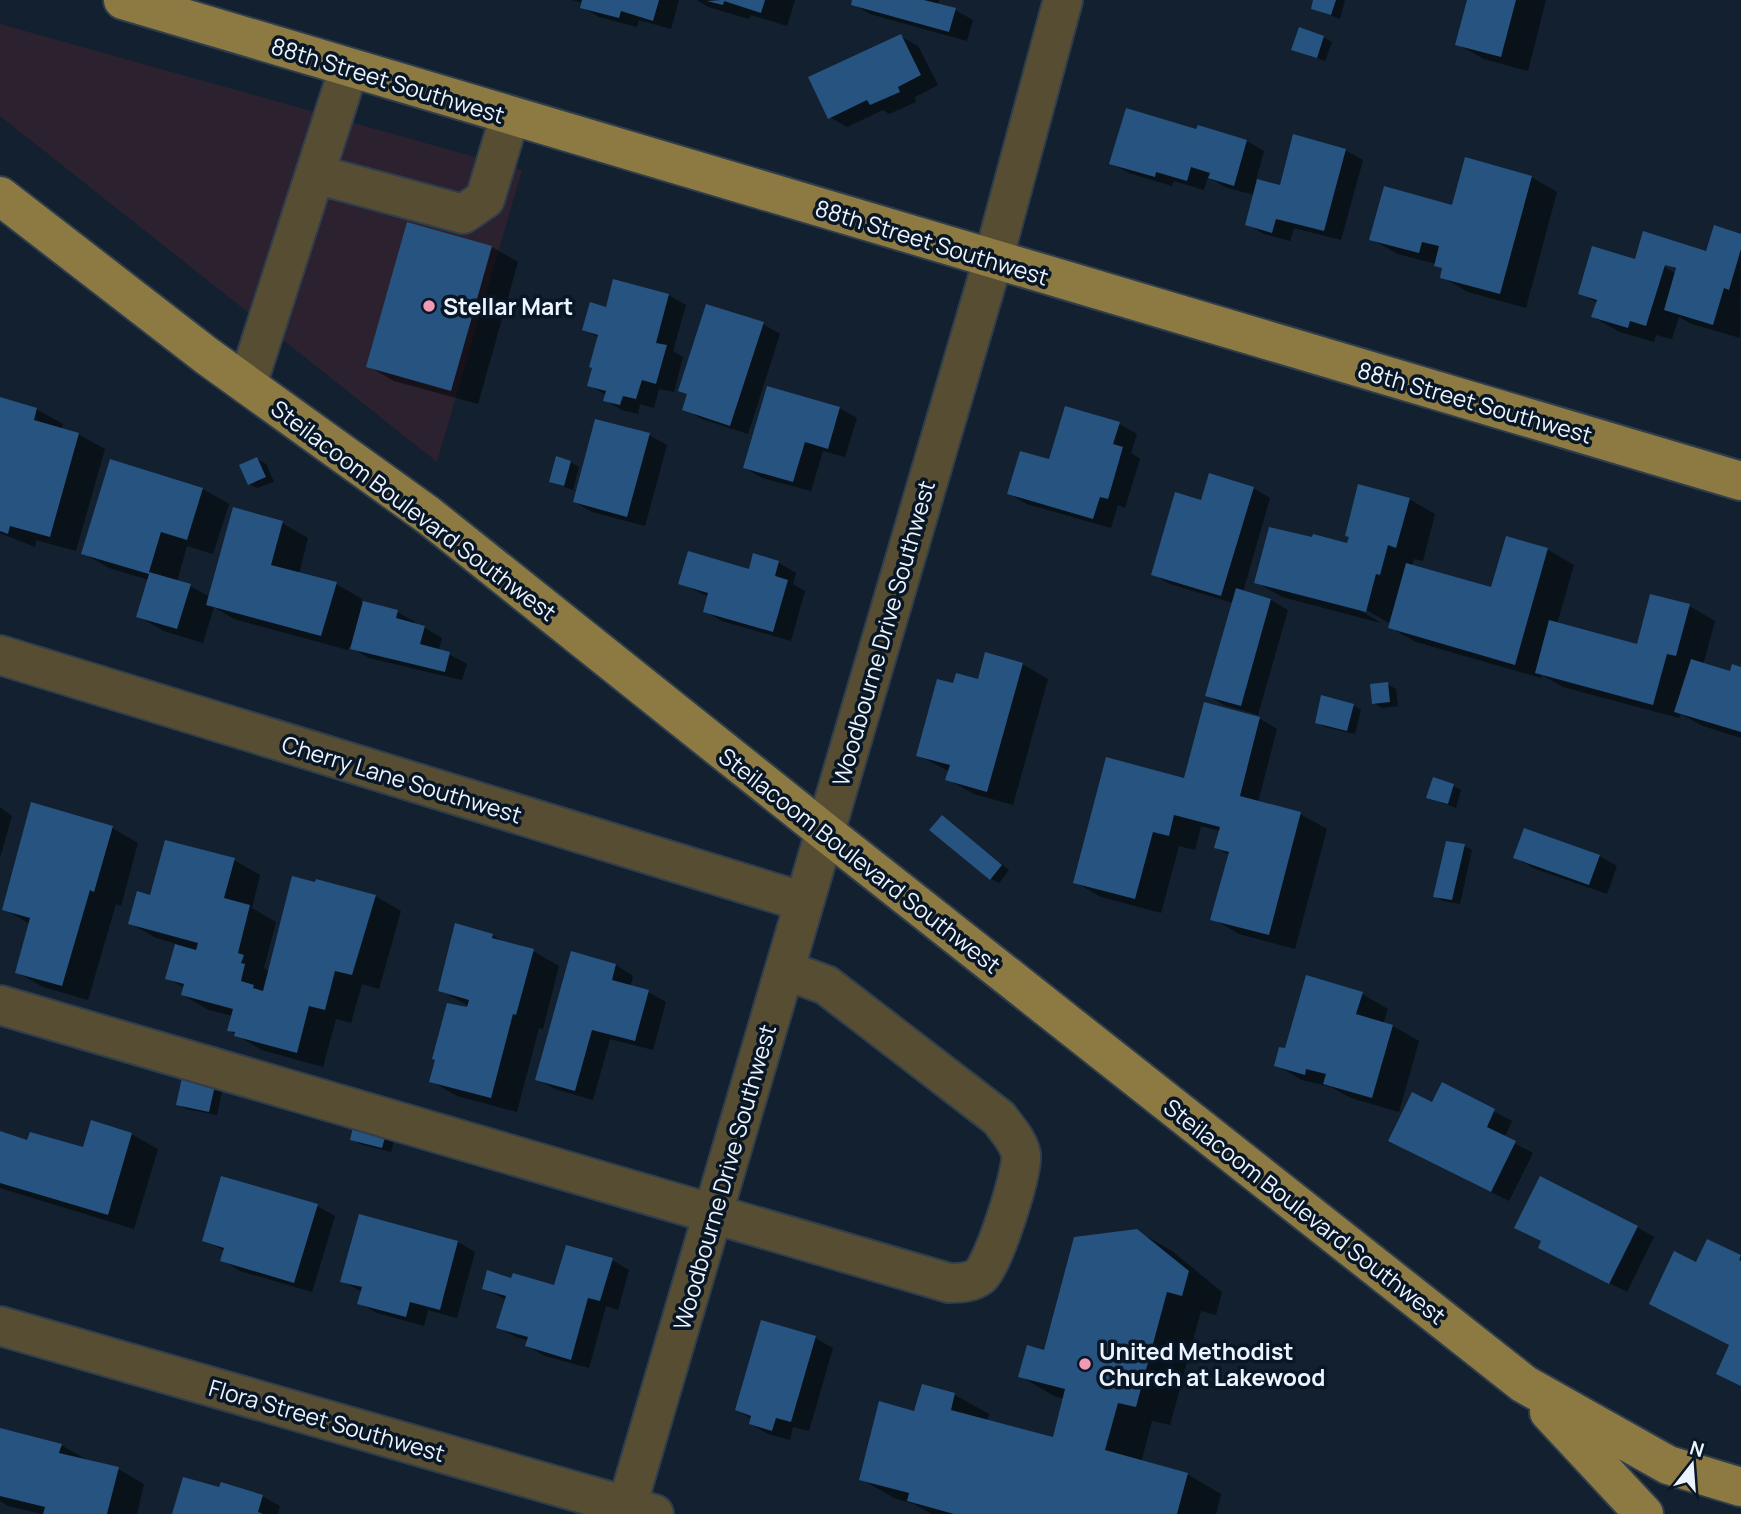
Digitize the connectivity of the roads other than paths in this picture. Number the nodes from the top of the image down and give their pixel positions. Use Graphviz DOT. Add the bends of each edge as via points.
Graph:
graph roads {
  1 [pos="123,0"];
  2 [pos="1063,0"];
  3 [pos="349,68"];
  4 [pos="510,116"];
  5 [pos="315,174"];
  6 [pos="0,195"];
  7 [pos="993,260"];
  8 [pos="247,385"];
  9 [pos="1741,481"];
  10 [pos="0,655"];
  11 [pos="825,832"];
  12 [pos="804,902"];
  13 [pos="785,970"];
  14 [pos="0,1005"];
  15 [pos="713,1214"];
  16 [pos="0,1326"];
  17 [pos="1524,1384"];
  18 [pos="1741,1487"];
  19 [pos="640,1510"];
  20 [pos="1644,1514"];
  1 -- 3 [label="main road, 88th Street Southwest"];
  2 -- 7 [label="street, Woodbourne Drive Southwest"];
  3 -- 4 [label="main road, 88th Street Southwest"];
  3 -- 5 [label="street"];
  4 -- 5 [label="street" via="485,199 463,214"];
  4 -- 7 [label="main road, 88th Street Southwest"];
  5 -- 8 [label="street"];
  6 -- 8 [label="main road, Steilacoom Boulevard Southwest"];
  7 -- 9 [label="main road, 88th Street Southwest"];
  7 -- 11 [label="street, Woodbourne Drive Southwest"];
  8 -- 11 [label="main road, Steilacoom Boulevard Southwest" via="428,515"];
  10 -- 12 [label="street, Cherry Lane Southwest"];
  11 -- 12 [label="street, Woodbourne Drive Southwest"];
  11 -- 17 [label="main road, Steilacoom Boulevard Southwest"];
  12 -- 13 [label="street, Woodbourne Drive Southwest"];
  13 -- 15 [label="street, Woodbourne Drive Southwest"];
  13 -- 15 [label="street" via="826,985 999,1118 1021,1153 1021,1169 992,1258 981,1276 964,1283 949,1283"];
  14 -- 15 [label="street"];
  15 -- 19 [label="street, Woodbourne Drive Southwest"];
  16 -- 19 [label="street, Flora Street Southwest"];
  17 -- 18 [label="main road, Steilacoom Boulevard Southwest" via="1668,1465"];
  17 -- 20 [label="main road"];
}
